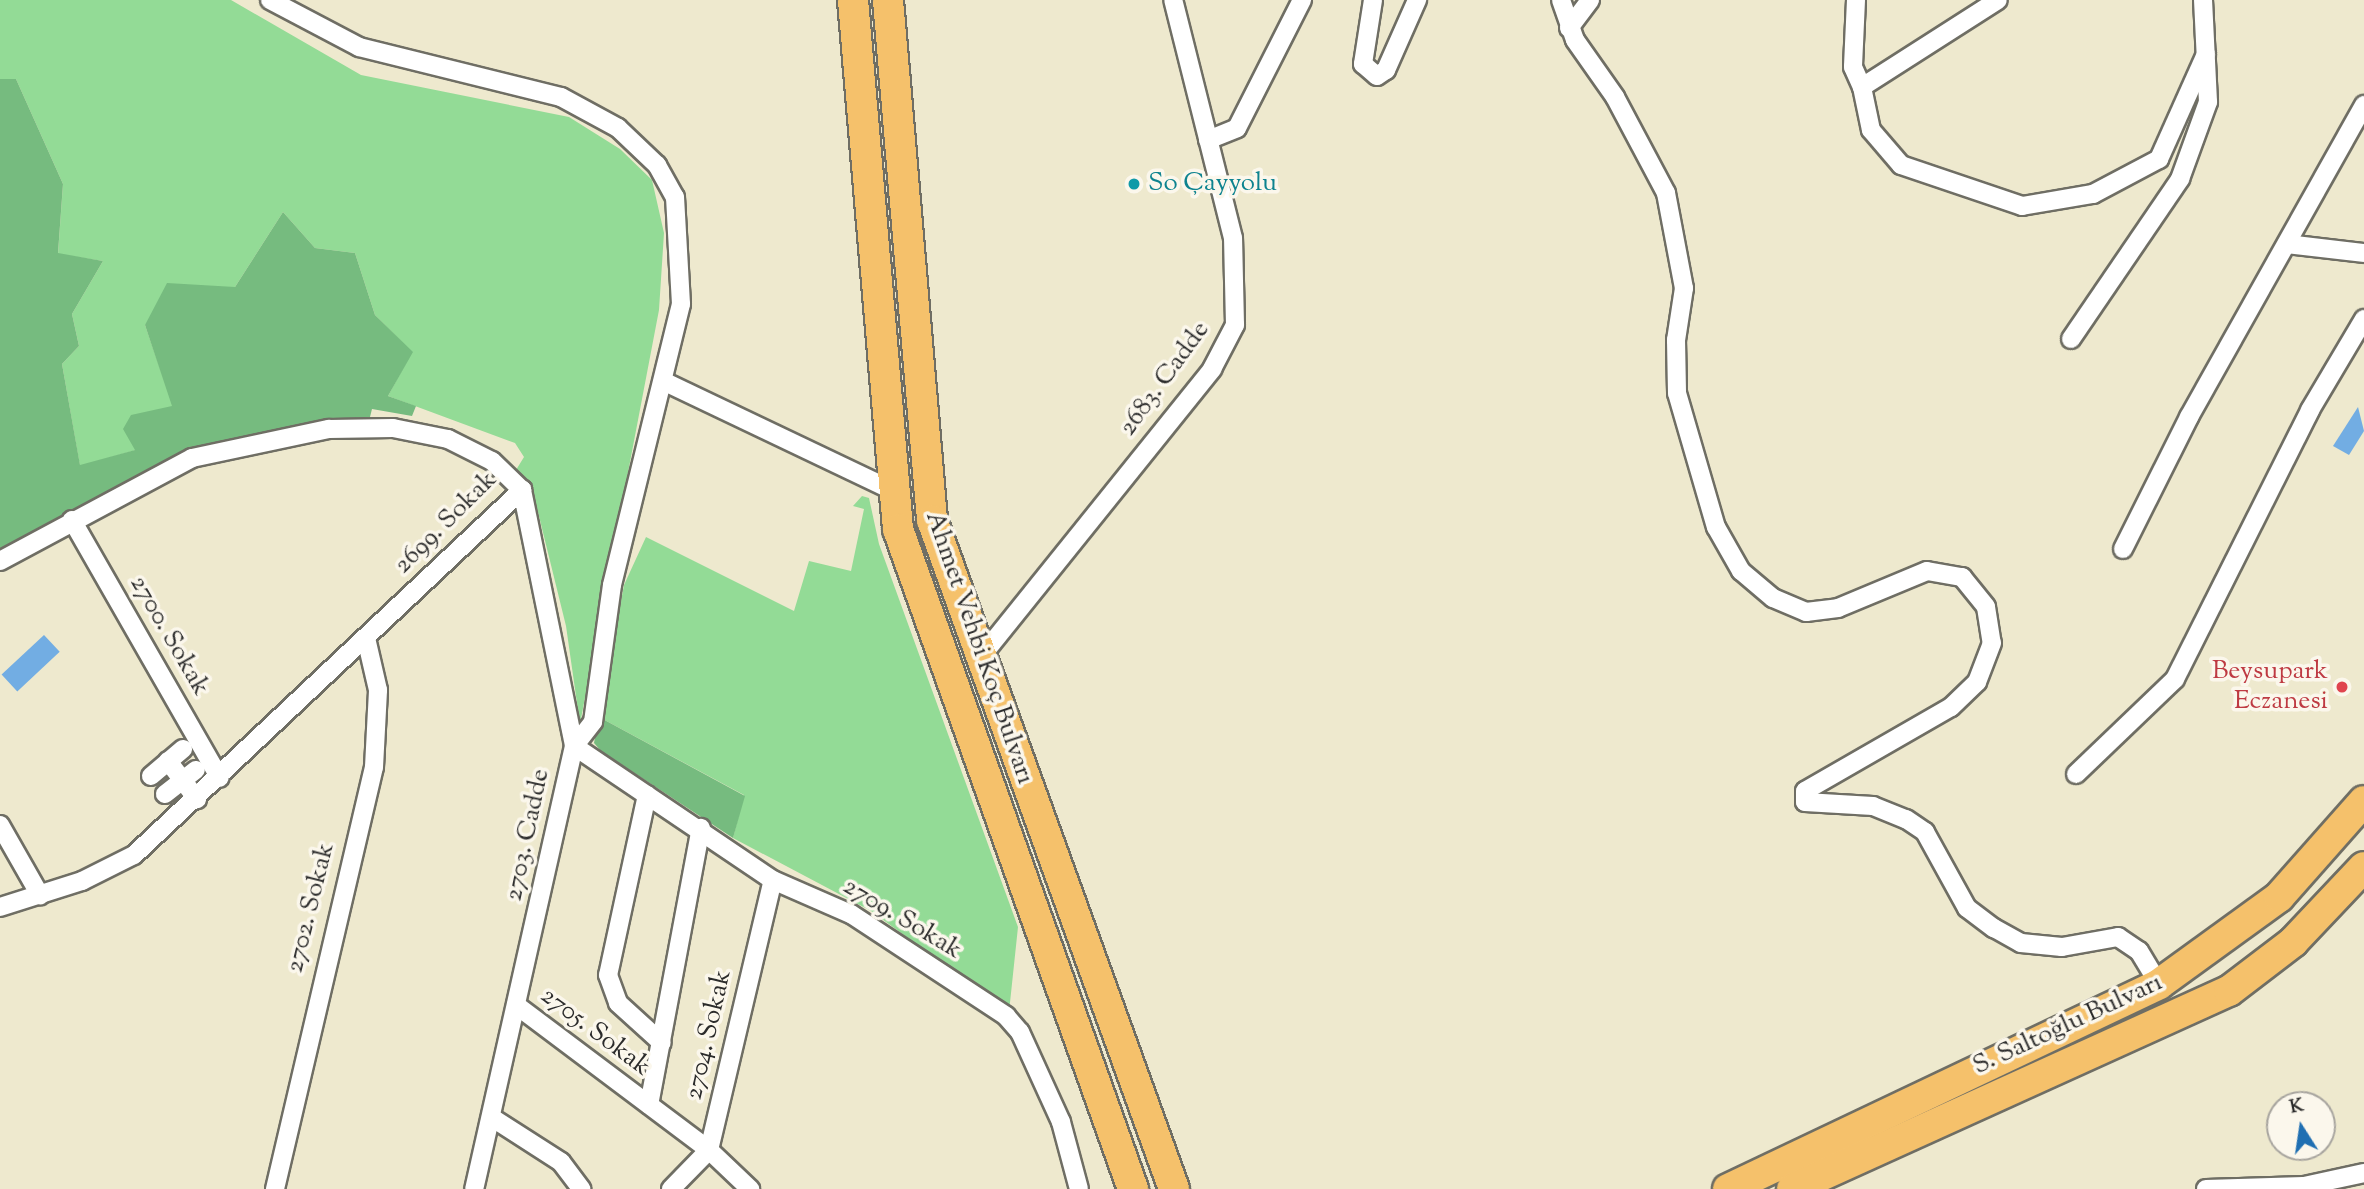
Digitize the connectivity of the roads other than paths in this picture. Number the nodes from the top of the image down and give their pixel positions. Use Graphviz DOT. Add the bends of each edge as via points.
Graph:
graph roads {
  1 [pos="270,0"];
  2 [pos="853,0"];
  3 [pos="888,0"];
  4 [pos="1173,0"];
  5 [pos="1302,0"];
  6 [pos="1373,0"];
  7 [pos="1417,0"];
  8 [pos="1561,0"];
  9 [pos="1590,0"];
  10 [pos="1856,0"];
  11 [pos="1998,0"];
  12 [pos="2203,0"];
  13 [pos="1569,28"];
  14 [pos="2206,54"];
  15 [pos="1862,86"];
  16 [pos="2364,105"];
  17 [pos="1208,140"];
  18 [pos="2287,244"];
  19 [pos="2364,254"];
  20 [pos="2364,319"];
  21 [pos="2071,340"];
  22 [pos="663,381"];
  23 [pos="522,490"];
  24 [pos="892,490"];
  25 [pos="72,520"];
  26 [pos="2123,549"];
  27 [pos="0,561"];
  28 [pos="366,638"];
  29 [pos="979,658"];
  30 [pos="574,746"];
  31 [pos="183,749"];
  32 [pos="168,761"];
  33 [pos="189,775"];
  34 [pos="2076,775"];
  35 [pos="150,776"];
  36 [pos="220,778"];
  37 [pos="165,794"];
  38 [pos="647,795"];
  39 [pos="197,799"];
  40 [pos="2364,801"];
  41 [pos="0,825"];
  42 [pos="701,828"];
  43 [pos="2364,867"];
  44 [pos="773,880"];
  45 [pos="40,895"];
  46 [pos="0,907"];
  47 [pos="2159,984"];
  48 [pos="516,1005"];
  49 [pos="663,1043"];
  50 [pos="649,1105"];
  51 [pos="491,1117"];
  52 [pos="709,1150"];
  53 [pos="2364,1173"];
  54 [pos="275,1189"];
  55 [pos="474,1189"];
  56 [pos="581,1189"];
  57 [pos="671,1189"];
  58 [pos="750,1189"];
  59 [pos="1079,1189"];
  60 [pos="1133,1189"];
  61 [pos="1174,1189"];
  62 [pos="1728,1189"];
  63 [pos="1792,1189"];
  64 [pos="2206,1189"];
  1 -- 22 [label="street" via="359,47 561,97 618,128 657,165 675,197 681,304"];
  2 -- 24 [label="main road, Ahmet Vehbi Koç Bulvarı"];
  3 -- 29 [label="main road, Ahmet Vehbi Koç Bulvarı" via="928,494 938,543"];
  4 -- 17 [label="street, 2683. Cadde"];
  5 -- 17 [label="street" via="1237,128"];
  6 -- 7 [label="street" via="1363,64 1377,76 1387,70"];
  8 -- 13 [label="street"];
  9 -- 13 [label="street"];
  10 -- 15 [label="street" via="1853,67"];
  11 -- 15 [label="street"];
  12 -- 14 [label="street"];
  13 -- 47 [label="street" via="1666,193 1684,288 1676,340 1677,393 1716,527 1741,571 1773,598 1806,612 1838,608 1927,571 1962,578 1986,607 1992,643 1977,682 1951,707 1805,791 1805,802 1873,806 1906,819 1925,832 1966,908 1994,928 2021,943 2062,947 2118,937 2139,951"];
  14 -- 15 [label="street" via="2160,159 2094,194 2022,205 1902,165 1871,130"];
  14 -- 21 [label="street" via="2208,102 2180,179"];
  16 -- 18 [label="street"];
  17 -- 29 [label="street, 2683. Cadde" via="1237,261 1230,341"];
  18 -- 19 [label="street"];
  18 -- 26 [label="street"];
  20 -- 34 [label="street" via="2310,411 2175,679"];
  22 -- 24 [label="street"];
  22 -- 30 [label="street" via="612,585 593,722"];
  23 -- 25 [label="street, 2699. Sokak" via="509,473 459,444 364,426 226,447"];
  23 -- 28 [label="street, 2699. Sokak"];
  23 -- 30 [label="street, 2703. Cadde"];
  24 -- 60 [label="main road, Ahmet Vehbi Koç Bulvarı" via="926,617"];
  25 -- 27 [label="street, 2699. Sokak"];
  25 -- 36 [label="street, 2700. Sokak"];
  28 -- 36 [label="street, 2699. Sokak"];
  28 -- 54 [label="street, 2702. Sokak" via="378,690 374,767"];
  29 -- 61 [label="main road, Ahmet Vehbi Koç Bulvarı"];
  30 -- 38 [label="street, 2709. Sokak"];
  30 -- 48 [label="street, 2703. Cadde"];
  31 -- 32 [label="street"];
  32 -- 33 [label="street"];
  32 -- 35 [label="street"];
  33 -- 37 [label="street"];
  33 -- 39 [label="street"];
  36 -- 39 [label="street, 2699. Sokak"];
  38 -- 42 [label="street, 2709. Sokak"];
  38 -- 49 [label="street" via="608,975 618,1003"];
  39 -- 45 [label="street, 2699. Sokak" via="119,865"];
  40 -- 47 [label="main road, S. Saltoğlu Bulvarı" via="2279,897"];
  41 -- 45 [label="street"];
  42 -- 44 [label="street, 2709. Sokak"];
  42 -- 49 [label="street"];
  43 -- 63 [label="main road, S. Saltoğlu Bulvarı" via="2292,942 2229,991"];
  44 -- 52 [label="street, 2704. Sokak"];
  44 -- 59 [label="street, 2709. Sokak" via="851,914 1006,1016 1020,1032 1060,1122"];
  45 -- 46 [label="street, 2699. Sokak"];
  47 -- 62 [label="main road, S. Saltoğlu Bulvarı"];
  48 -- 50 [label="street, 2705. Sokak"];
  48 -- 51 [label="street, 2703. Cadde"];
  49 -- 50 [label="street"];
  50 -- 52 [label="street, 2705. Sokak"];
  51 -- 55 [label="street, 2703. Cadde"];
  51 -- 56 [label="street" via="561,1162"];
  52 -- 57 [label="street"];
  52 -- 58 [label="street, 2705. Sokak"];
  53 -- 64 [label="street" via="2304,1186"];
}
